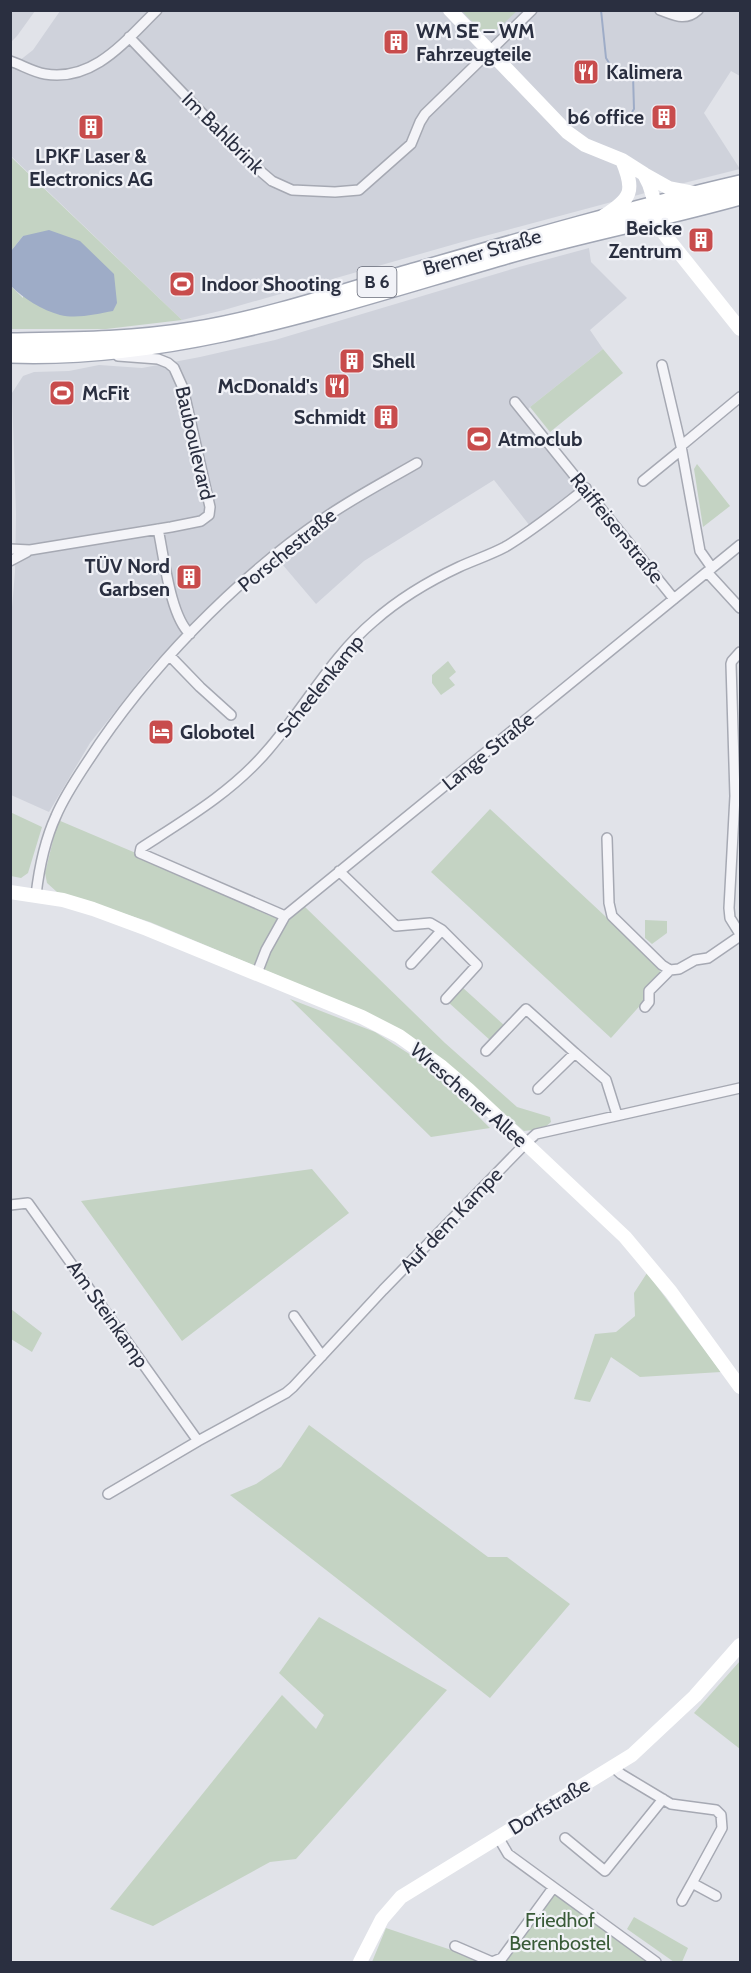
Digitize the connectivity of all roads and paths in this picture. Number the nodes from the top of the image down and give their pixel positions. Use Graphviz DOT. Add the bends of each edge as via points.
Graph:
graph roads {
  1 [pos="157,10"];
  2 [pos="450,10"];
  3 [pos="532,10"];
  4 [pos="660,10"];
  5 [pos="698,10"];
  6 [pos="129,37"];
  7 [pos="490,52"];
  8 [pos="10,61"];
  9 [pos="622,160"];
  10 [pos="644,174"];
  11 [pos="741,183"];
  12 [pos="698,193"];
  13 [pos="741,196"];
  14 [pos="657,211"];
  15 [pos="602,217"];
  16 [pos="741,329"];
  17 [pos="10,341"];
  18 [pos="10,355"];
  19 [pos="91,355"];
  20 [pos="30,356"];
  21 [pos="10,364"];
  22 [pos="662,365"];
  23 [pos="741,397"];
  24 [pos="515,402"];
  25 [pos="681,448"];
  26 [pos="417,463"];
  27 [pos="643,481"];
  28 [pos="586,488"];
  29 [pos="158,529"];
  30 [pos="741,545"];
  31 [pos="10,549"];
  32 [pos="30,550"];
  33 [pos="10,561"];
  34 [pos="710,570"];
  35 [pos="674,599"];
  36 [pos="741,608"];
  37 [pos="190,634"];
  38 [pos="741,652"];
  39 [pos="170,656"];
  40 [pos="231,715"];
  41 [pos="738,794"];
  42 [pos="607,838"];
  43 [pos="339,871"];
  44 [pos="10,892"];
  45 [pos="36,895"];
  46 [pos="285,916"];
  47 [pos="442,930"];
  48 [pos="741,935"];
  49 [pos="411,964"];
  50 [pos="670,970"];
  51 [pos="257,973"];
  52 [pos="446,999"];
  53 [pos="645,1007"];
  54 [pos="486,1051"];
  55 [pos="575,1053"];
  56 [pos="741,1088"];
  57 [pos="538,1089"];
  58 [pos="617,1115"];
  59 [pos="526,1143"];
  60 [pos="10,1205"];
  61 [pos="294,1316"];
  62 [pos="322,1356"];
  63 [pos="741,1387"];
  64 [pos="198,1441"];
  65 [pos="108,1494"];
  66 [pos="741,1645"];
  67 [pos="614,1767"];
  68 [pos="663,1799"];
  69 [pos="498,1837"];
  70 [pos="565,1838"];
  71 [pos="692,1883"];
  72 [pos="553,1888"];
  73 [pos="716,1896"];
  74 [pos="682,1901"];
  75 [pos="455,1946"];
  76 [pos="360,1962"];
  77 [pos="656,1962"];
  1 -- 6 [label="street"];
  2 -- 7 [label="street"];
  3 -- 7 [label="street, Im Bahlbrink"];
  4 -- 5 [label="street" via="681,18"];
  6 -- 7 [label="street, Im Bahlbrink" via="262,174 283,187 315,192 354,192 366,186 411,144 425,114"];
  6 -- 8 [label="street" via="105,60 77,72 45,74"];
  7 -- 9 [label="street" via="567,132 585,145"];
  9 -- 10 [label="street"];
  9 -- 15 [label="street" via="630,179 629,192"];
  10 -- 12 [label="street" via="669,188"];
  10 -- 14 [label="street"];
  11 -- 12 [label="main road, Bremer Straße / B 6"];
  12 -- 14 [label="main road, Bremer Straße / B 6"];
  13 -- 14 [label="main road, Bremer Straße / B 6"];
  14 -- 15 [label="main road, Bremer Straße / B 6"];
  14 -- 16 [label="street" via="665,235"];
  14 -- 19 [label="main road, Bremer Straße / B 6" via="276,323 196,341"];
  15 -- 17 [label="main road, Bremer Straße / B 6" via="272,313 192,330 96,340"];
  18 -- 20 [label="main road, Bremer Straße / B 6"];
  19 -- 20 [label="main road, Bremer Straße / B 6"];
  19 -- 29 [label="street, Bauboulevard" via="158,359 174,368 183,388 209,515 201,521"];
  20 -- 21 [label="street"];
  22 -- 25 [label="street"];
  23 -- 25 [label="street"];
  24 -- 28 [label="street, Raiffeisenstraße"];
  25 -- 27 [label="street"];
  25 -- 34 [label="street" via="700,550"];
  26 -- 37 [label="street, Porschestraße" via="300,536"];
  28 -- 35 [label="street, Raiffeisenstraße"];
  28 -- 46 [label="street, Scheelenkamp" via="536,528 502,549 447,572 373,621 338,658 253,766 204,808 141,848 140,853"];
  29 -- 32 [label="street, Bauboulevard"];
  29 -- 37 [label="street" via="174,607"];
  30 -- 34 [label="street, Lange Straße"];
  31 -- 32 [label="street, Bauboulevard"];
  32 -- 33 [label="street, Bauboulevard"];
  34 -- 35 [label="street, Lange Straße"];
  34 -- 36 [label="street"];
  35 -- 43 [label="street, Lange Straße"];
  37 -- 39 [label="street, Porschestraße"];
  38 -- 41 [label="street" via="731,664"];
  39 -- 40 [label="street"];
  39 -- 45 [label="street, Porschestraße" via="115,722 68,793 46,845"];
  41 -- 48 [label="street" via="729,908 730,918"];
  42 -- 50 [label="street" via="612,916"];
  43 -- 46 [label="street, Lange Straße"];
  43 -- 47 [label="street" via="396,926 430,923"];
  44 -- 45 [label="street, Wreschener Allee"];
  45 -- 51 [label="street, Wreschener Allee" via="93,909"];
  46 -- 51 [label="street, Lange Straße"];
  47 -- 49 [label="street"];
  47 -- 52 [label="street" via="477,965"];
  48 -- 50 [label="street" via="708,958"];
  50 -- 53 [label="street" via="649,991"];
  51 -- 59 [label="street, Wreschener Allee" via="399,1036 442,1067"];
  54 -- 55 [label="street" via="526,1008"];
  55 -- 57 [label="street"];
  55 -- 58 [label="street" via="606,1080"];
  56 -- 58 [label="street, Auf dem Kampe"];
  58 -- 59 [label="street, Auf dem Kampe" via="536,1134"];
  59 -- 62 [label="street, Auf dem Kampe"];
  59 -- 63 [label="street, Wreschener Allee" via="625,1238 671,1292"];
  60 -- 64 [label="street, Am Steinkamp" via="28,1203"];
  61 -- 62 [label="street"];
  62 -- 64 [label="street, Auf dem Kampe" via="286,1393"];
  64 -- 65 [label="street, Auf dem Kampe"];
  66 -- 67 [label="street, Dorfstraße" via="695,1696"];
  67 -- 68 [label="street"];
  67 -- 69 [label="street, Dorfstraße"];
  68 -- 70 [label="street" via="605,1871"];
  68 -- 71 [label="street" via="671,1804 716,1810 721,1815 722,1828"];
  69 -- 72 [label="street" via="508,1854"];
  69 -- 76 [label="street, Dorfstraße" via="401,1897 382,1919"];
  71 -- 73 [label="street"];
  71 -- 74 [label="street"];
  72 -- 75 [label="street" via="502,1958 492,1962"];
  72 -- 77 [label="street"];
}
